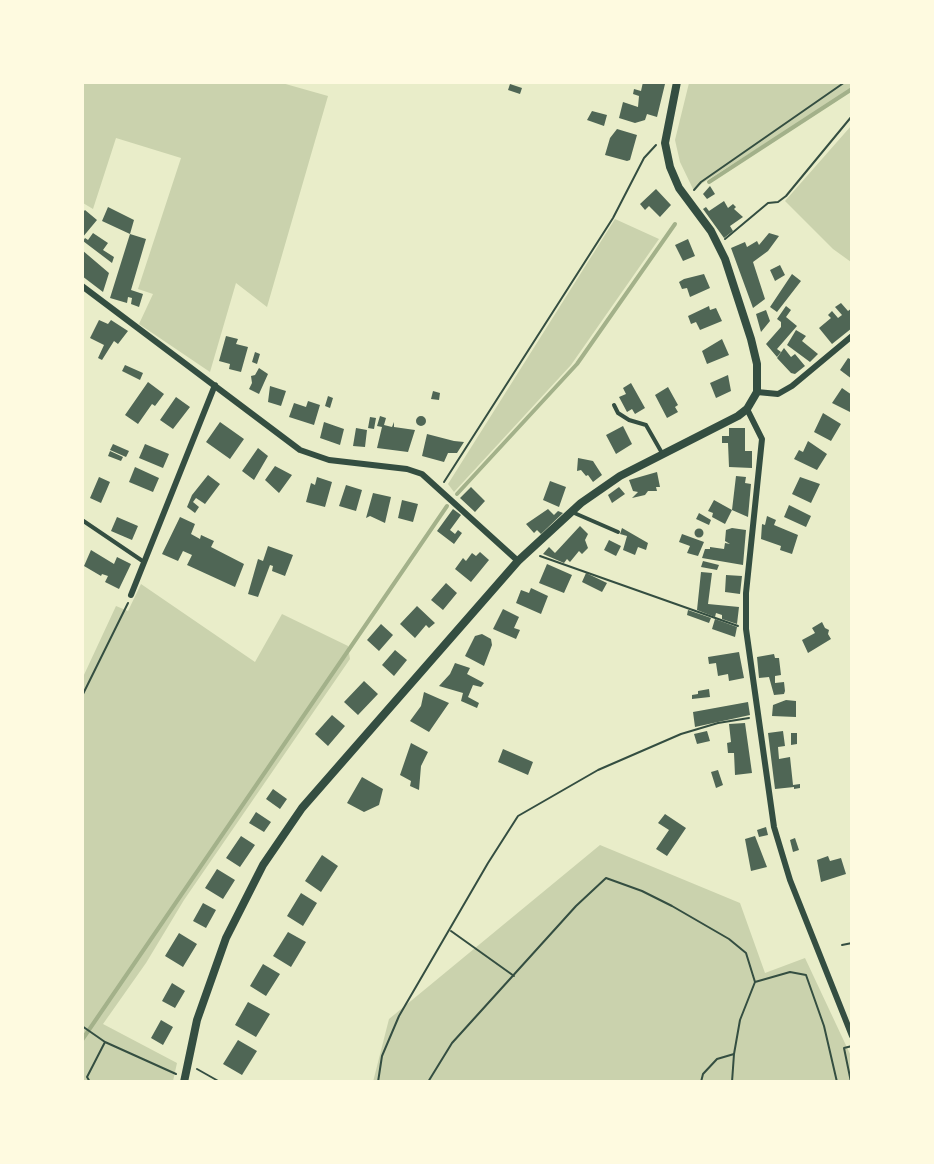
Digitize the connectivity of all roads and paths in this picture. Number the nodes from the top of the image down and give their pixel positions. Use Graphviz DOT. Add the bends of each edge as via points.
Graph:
graph roads {
  1 [pos="677,82"];
  2 [pos="845,82"];
  3 [pos="852,116"];
  4 [pos="665,143"];
  5 [pos="687,199"];
  6 [pos="717,244"];
  7 [pos="82,286"];
  8 [pos="852,336"];
  9 [pos="215,385"];
  10 [pos="757,392"];
  11 [pos="614,405"];
  12 [pos="747,409"];
  13 [pos="662,454"];
  14 [pos="439,487"];
  15 [pos="571,512"];
  16 [pos="82,520"];
  17 [pos="618,532"];
  18 [pos="528,552"];
  19 [pos="518,561"];
  20 [pos="144,562"];
  21 [pos="131,595"];
  22 [pos="746,628"];
  23 [pos="82,696"];
  24 [pos="757,717"];
  25 [pos="451,931"];
  26 [pos="852,943"];
  27 [pos="842,945"];
  28 [pos="514,976"];
  29 [pos="755,982"];
  30 [pos="82,1026"];
  31 [pos="852,1036"];
  32 [pos="105,1042"];
  33 [pos="852,1046"];
  34 [pos="734,1054"];
  35 [pos="187,1064"];
  36 [pos="184,1080"];
  37 [pos="90,1082"];
  38 [pos="220,1082"];
  39 [pos="378,1082"];
  40 [pos="428,1082"];
  41 [pos="702,1082"];
  42 [pos="732,1082"];
  43 [pos="837,1082"];
  44 [pos="851,1082"];
  1 -- 4 [label="street"];
  2 -- 5 [label="path" via="702,182"];
  3 -- 6 [label="path" via="786,196 768,203"];
  4 -- 5 [label="street" via="669,167"];
  4 -- 14 [label="path" via="657,144 644,158 613,218"];
  5 -- 6 [label="street"];
  6 -- 10 [label="street" via="736,288 751,339 757,364"];
  7 -- 9 [label="street"];
  8 -- 10 [label="street" via="792,386 778,394"];
  9 -- 14 [label="street" via="300,450 315,457 407,469"];
  9 -- 20 [label="street"];
  10 -- 12 [label="street"];
  11 -- 13 [label="lane" via="629,420 646,425"];
  12 -- 13 [label="street"];
  12 -- 22 [label="street" via="762,439"];
  13 -- 15 [label="street" via="598,489"];
  14 -- 19 [label="street"];
  15 -- 17 [label="lane"];
  15 -- 18 [label="street"];
  16 -- 20 [label="lane"];
  18 -- 19 [label="street"];
  18 -- 22 [label="path"];
  19 -- 35 [label="street" via="347,755 275,846 226,938 207,987"];
  20 -- 21 [label="street"];
  21 -- 23 [label="path"];
  22 -- 24 [label="street"];
  24 -- 25 [label="path" via="681,734 598,770 518,816"];
  24 -- 31 [label="street" via="776,833 790,880"];
  25 -- 28 [label="path"];
  25 -- 39 [label="path" via="399,1017 382,1056"];
  26 -- 27 [label="path"];
  28 -- 29 [label="path" via="606,878 642,891 729,939 746,953"];
  28 -- 40 [label="path" via="452,1043"];
  29 -- 34 [label="path"];
  29 -- 43 [label="path" via="790,972 806,975 824,1026"];
  30 -- 32 [label="path"];
  32 -- 36 [label="path"];
  32 -- 37 [label="path" via="87,1077"];
  33 -- 44 [label="path" via="844,1048"];
  34 -- 41 [label="path" via="717,1059 703,1074"];
  34 -- 42 [label="path"];
  35 -- 36 [label="street"];
  35 -- 38 [label="path"];
}
